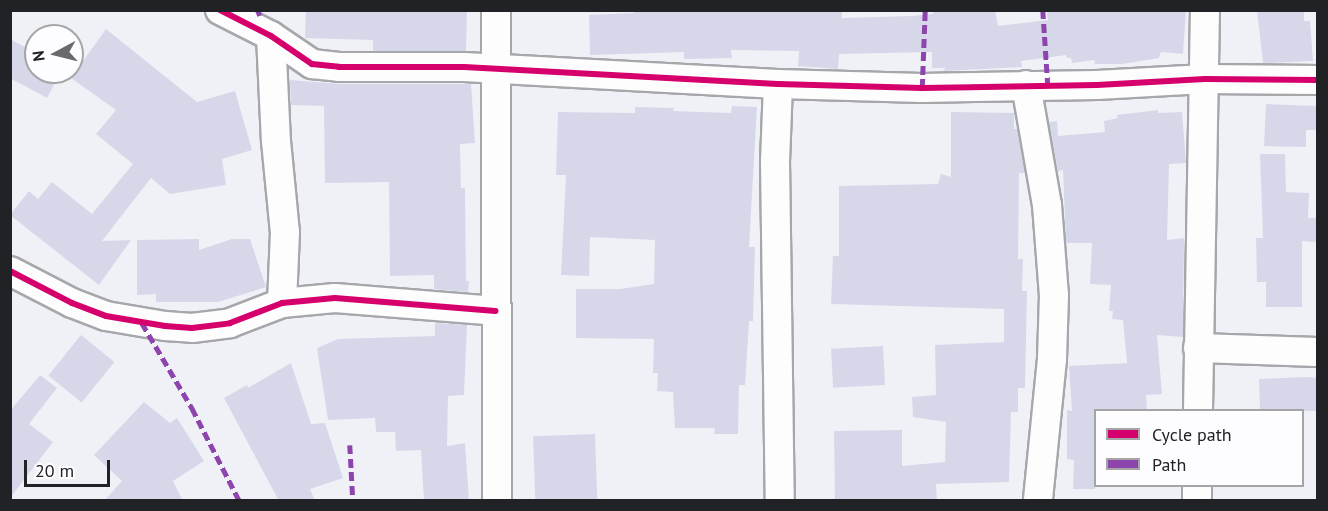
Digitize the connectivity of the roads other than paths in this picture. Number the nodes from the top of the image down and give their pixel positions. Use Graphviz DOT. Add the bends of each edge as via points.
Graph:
graph roads {
  1 [pos="220,10"];
  2 [pos="496,10"];
  3 [pos="1205,10"];
  4 [pos="264,26"];
  5 [pos="495,69"];
  6 [pos="1205,80"];
  7 [pos="1317,81"];
  8 [pos="778,84"];
  9 [pos="1026,85"];
  10 [pos="11,272"];
  11 [pos="282,303"];
  12 [pos="495,311"];
  13 [pos="1198,348"];
  14 [pos="1317,352"];
  15 [pos="1198,409"];
  16 [pos="497,501"];
  17 [pos="780,501"];
  18 [pos="1038,501"];
  1 -- 4 [label="street"];
  2 -- 5 [label="street"];
  3 -- 6 [label="street"];
  4 -- 5 [label="street" via="312,64 339,68"];
  4 -- 11 [label="street" via="285,232"];
  5 -- 8 [label="street"];
  5 -- 12 [label="street"];
  6 -- 7 [label="street"];
  6 -- 9 [label="street"];
  6 -- 13 [label="street"];
  8 -- 9 [label="street" via="922,88"];
  8 -- 17 [label="street" via="775,161"];
  9 -- 18 [label="street" via="1047,205 1054,295"];
  10 -- 11 [label="street" via="106,316 165,326 192,328 230,323"];
  11 -- 12 [label="street" via="335,298"];
  12 -- 16 [label="street"];
  13 -- 14 [label="street"];
  13 -- 15 [label="street"];
}
